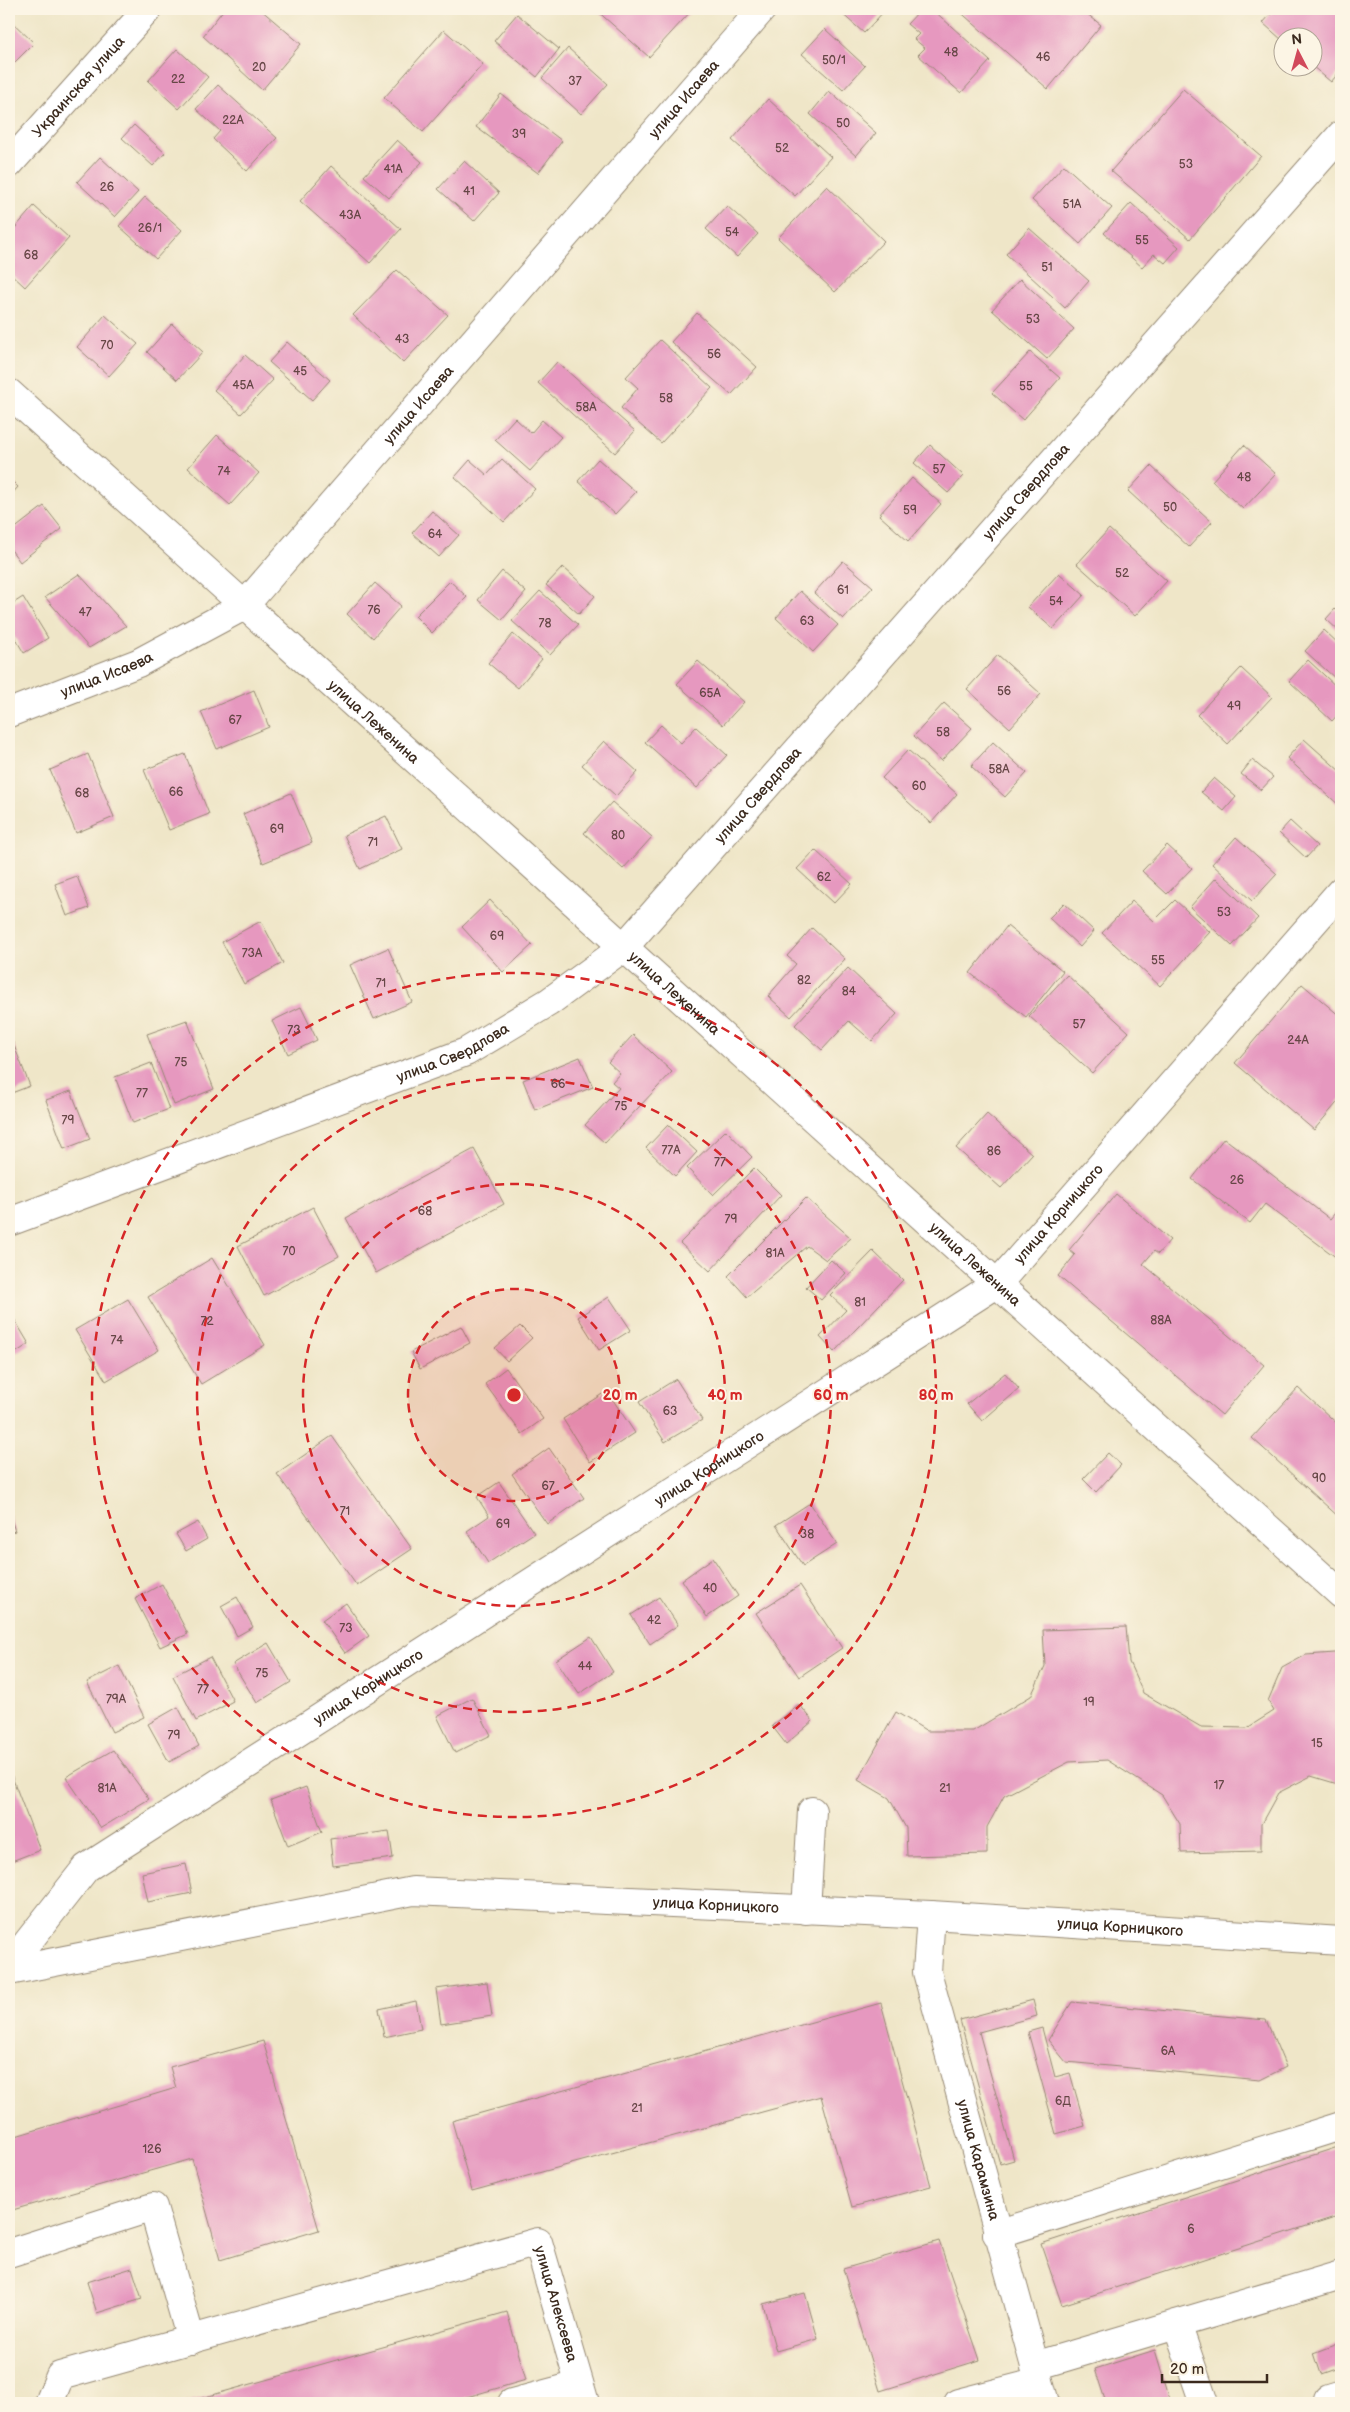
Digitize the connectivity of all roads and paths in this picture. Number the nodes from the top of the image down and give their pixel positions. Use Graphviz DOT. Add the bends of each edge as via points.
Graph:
graph roads {
  1 [pos="148,9"];
  2 [pos="762,9"];
  3 [pos="1341,135"];
  4 [pos="9,164"];
  5 [pos="9,394"];
  6 [pos="244,606"];
  7 [pos="9,713"];
  8 [pos="1341,891"];
  9 [pos="624,946"];
  10 [pos="9,1222"];
  11 [pos="998,1283"];
  12 [pos="1341,1594"];
  13 [pos="812,1811"];
  14 [pos="806,1910"];
  15 [pos="931,1915"];
  16 [pos="1341,1941"];
  17 [pos="9,1966"];
  18 [pos="9,1971"];
  19 [pos="1341,2126"];
  20 [pos="997,2234"];
  21 [pos="9,2253"];
  22 [pos="1341,2275"];
  23 [pos="1177,2324"];
  24 [pos="191,2340"];
  25 [pos="1040,2384"];
  26 [pos="582,2394"];
  27 [pos="1341,2395"];
  28 [pos="49,2403"];
  29 [pos="512,2403"];
  30 [pos="958,2403"];
  31 [pos="1204,2403"];
  32 [pos="1330,2403"];
  1 -- 4 [label="street, Украинская улица"];
  2 -- 6 [label="street, улица Исаева"];
  3 -- 9 [label="street, улица Свердлова"];
  5 -- 6 [label="street, улица Леженина"];
  6 -- 7 [label="street, улица Исаева" via="138,663"];
  6 -- 9 [label="street, улица Леженина"];
  8 -- 11 [label="street, улица Корницкого"];
  9 -- 10 [label="street, улица Свердлова" via="548,1002 466,1052"];
  9 -- 11 [label="street, улица Леженина"];
  11 -- 12 [label="street, улица Леженина"];
  11 -- 17 [label="street, улица Корницкого" via="86,1868"];
  13 -- 14 [label="street"];
  14 -- 15 [label="street, улица Корницкого"];
  14 -- 18 [label="street, улица Корницкого" via="413,1891"];
  15 -- 16 [label="street, улица Корницкого"];
  15 -- 20 [label="street, улица Карамзина" via="927,1972"];
  19 -- 20 [label="street"];
  20 -- 25 [label="street, улица Карамзина"];
  21 -- 24 [label="street" via="152,2207"];
  22 -- 23 [label="street"];
  23 -- 25 [label="street"];
  23 -- 31 [label="street"];
  24 -- 26 [label="street, улица Алексеева" via="538,2242"];
  24 -- 28 [label="street" via="60,2376"];
  25 -- 30 [label="street"];
  26 -- 29 [label="street"];
  27 -- 32 [label="street" via="1328,2399"];
}
